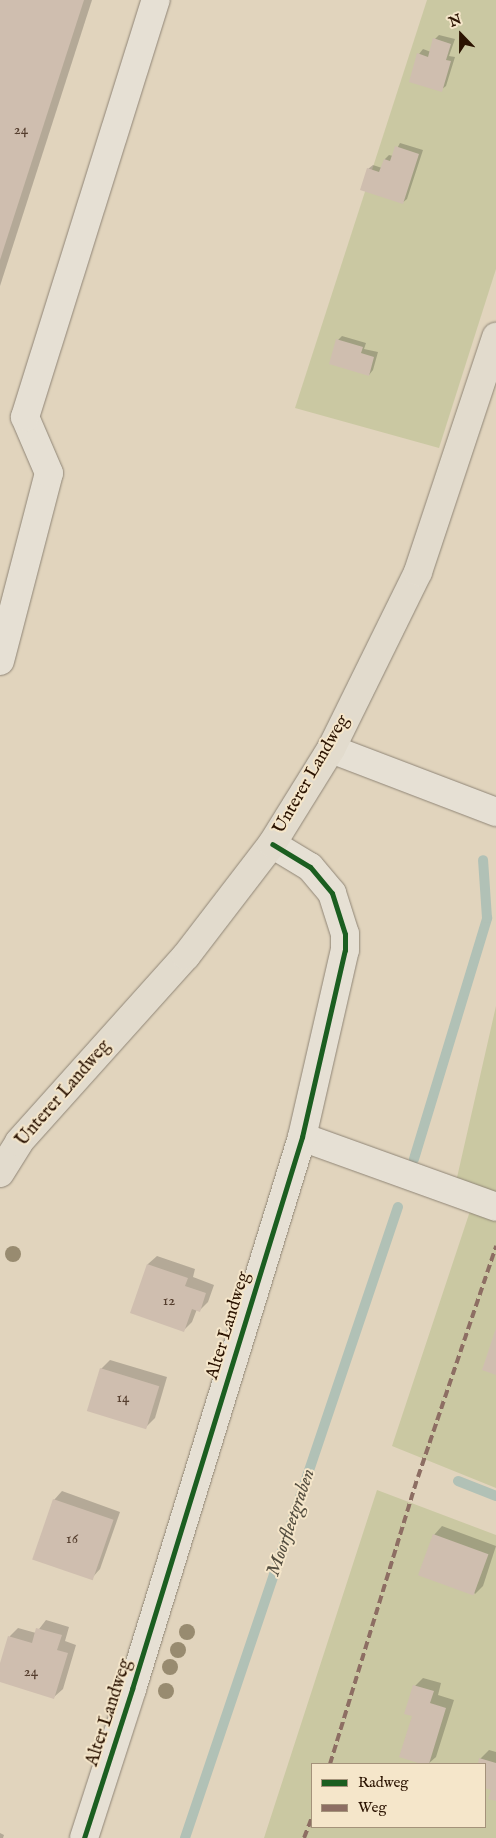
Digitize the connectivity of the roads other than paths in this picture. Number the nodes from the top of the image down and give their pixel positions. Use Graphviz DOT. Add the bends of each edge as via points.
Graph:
graph roads {
  1 [pos="156,0"];
  2 [pos="496,337"];
  3 [pos="0,661"];
  4 [pos="331,749"];
  5 [pos="496,812"];
  6 [pos="272,844"];
  7 [pos="302,1137"];
  8 [pos="0,1174"];
  9 [pos="496,1208"];
  10 [pos="84,1838"];
  1 -- 3 [label="street" via="25,417 50,472"];
  2 -- 4 [label="main road, Unterer Landweg" via="418,572"];
  4 -- 5 [label="street"];
  4 -- 6 [label="main road, Unterer Landweg"];
  6 -- 7 [label="street, Alter Landweg" via="310,867 321,879 332,893 345,934 340,976"];
  6 -- 8 [label="main road, Unterer Landweg" via="186,956 19,1142"];
  7 -- 9 [label="street"];
  7 -- 10 [label="street, Alter Landweg"];
}
